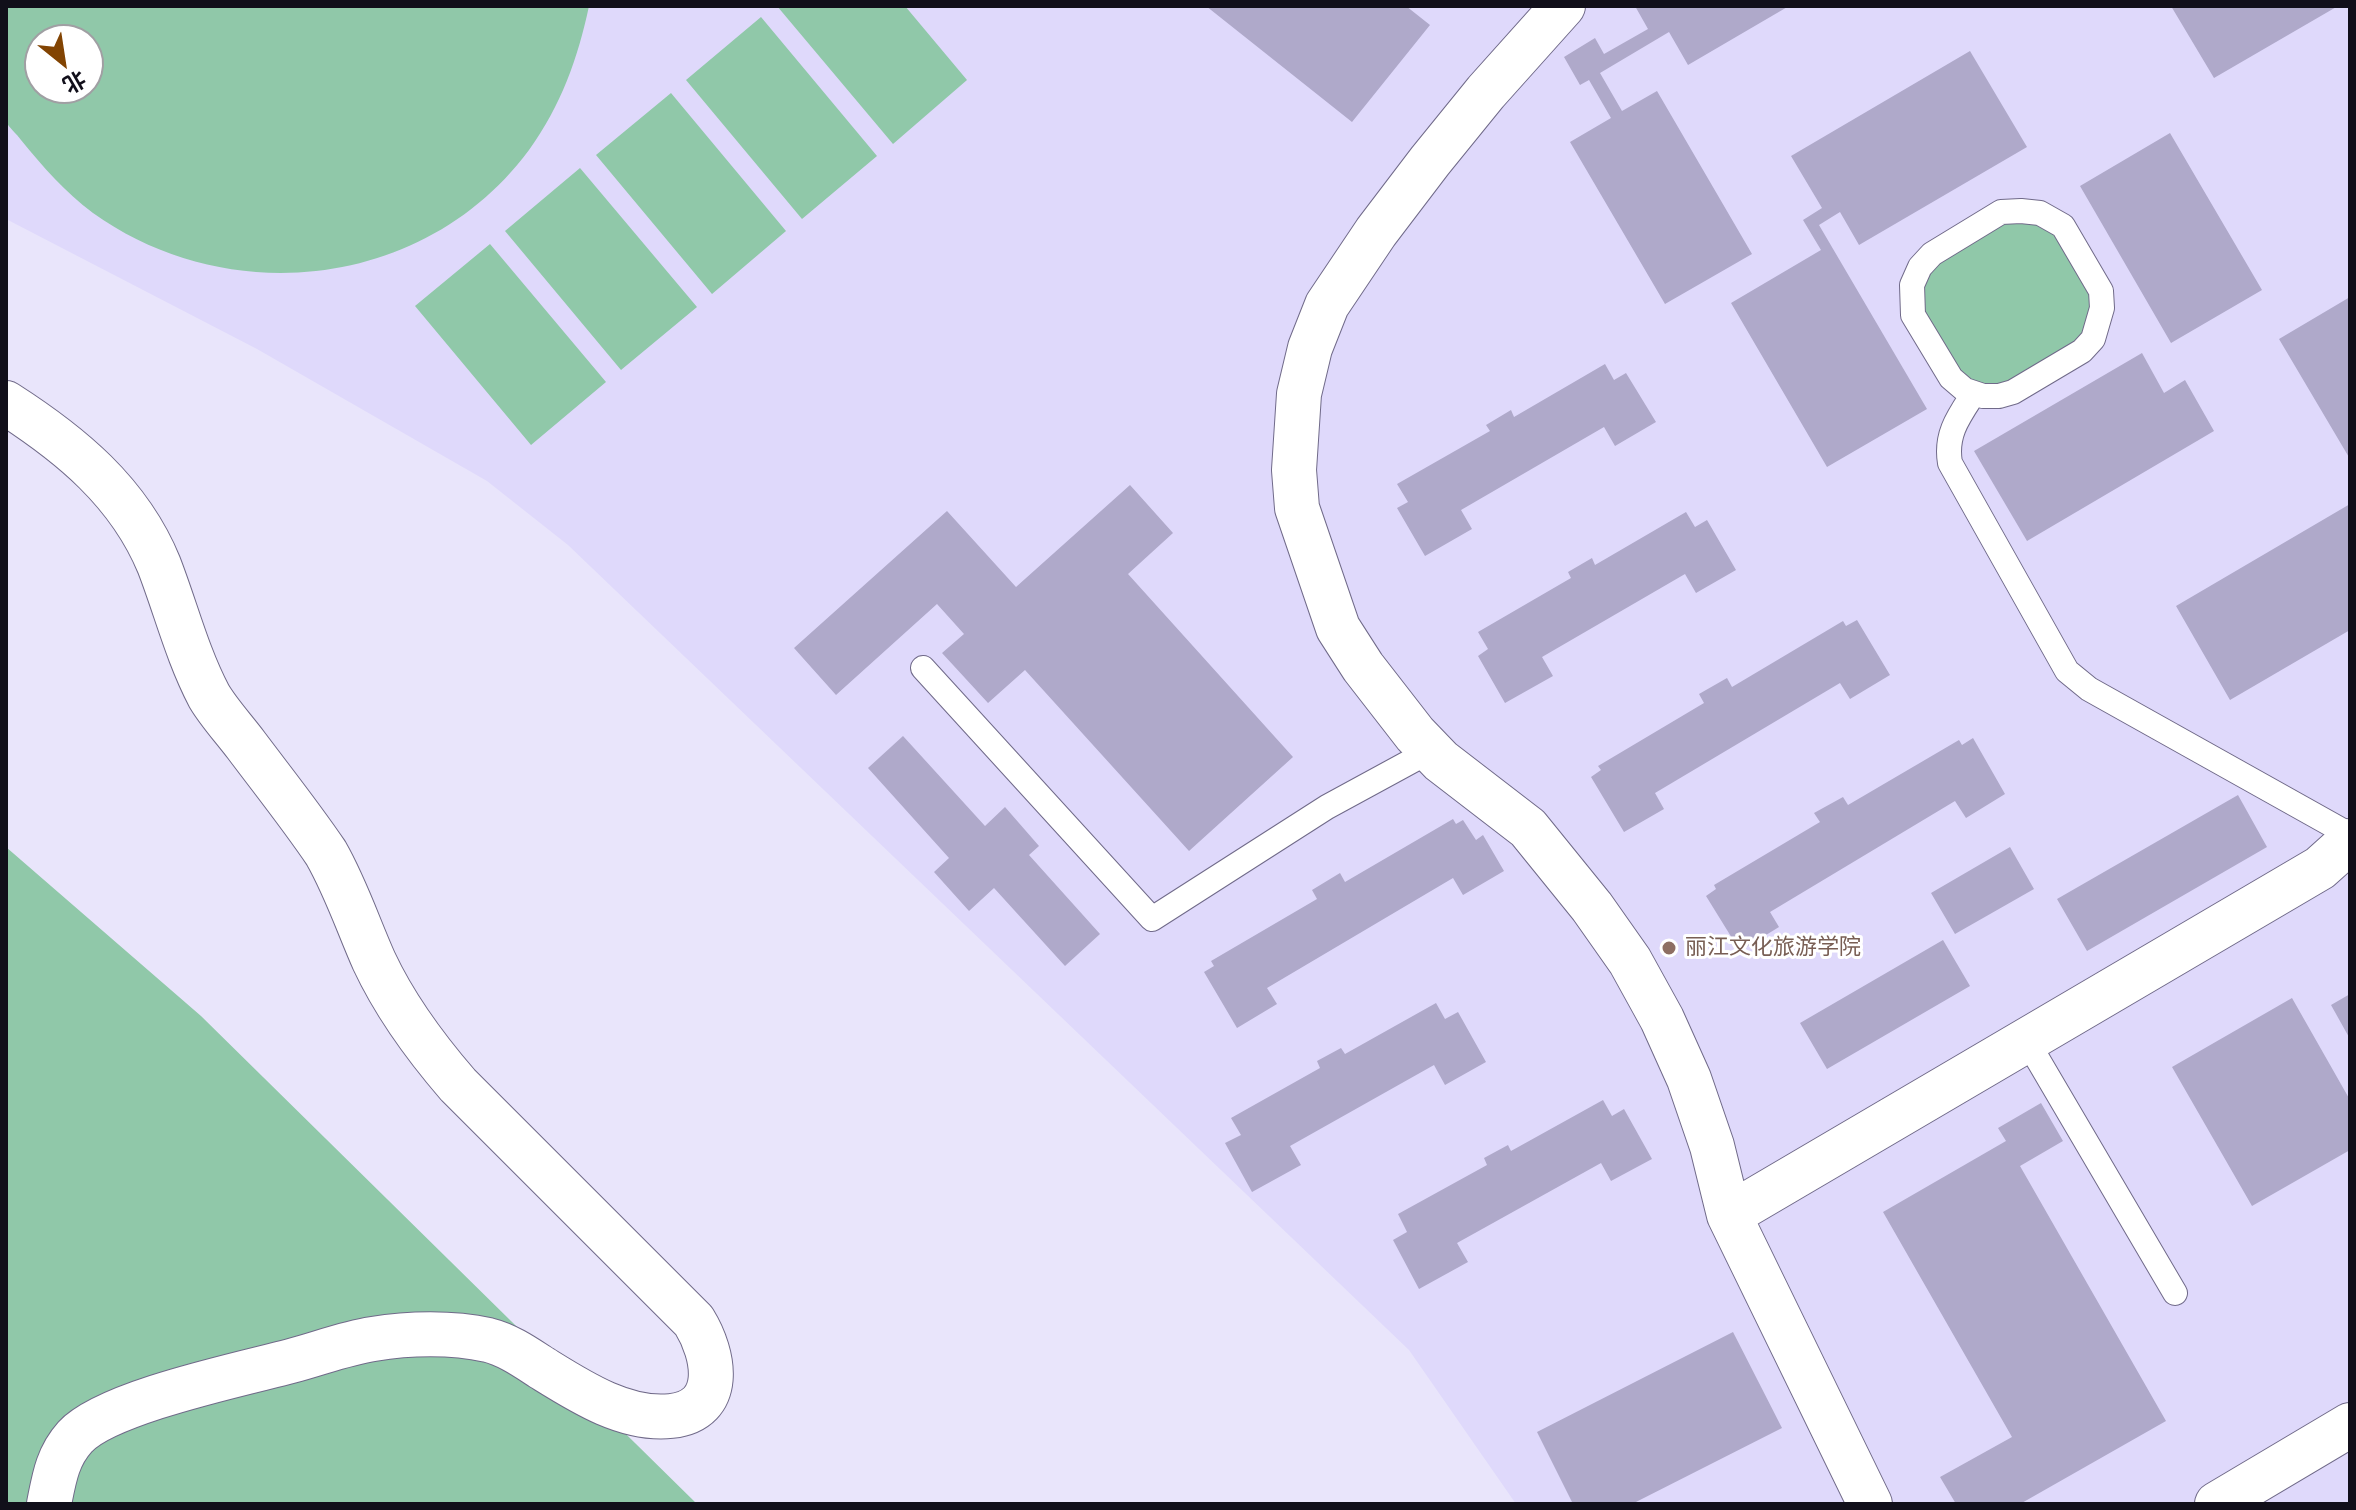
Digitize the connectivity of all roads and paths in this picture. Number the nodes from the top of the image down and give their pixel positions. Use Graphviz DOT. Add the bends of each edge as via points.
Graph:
graph roads {
  1 [pos="1563,6"];
  2 [pos="1974,393"];
  3 [pos="6,403"];
  4 [pos="923,668"];
  5 [pos="1430,751"];
  6 [pos="2350,838"];
  7 [pos="2027,1041"];
  8 [pos="1729,1215"];
  9 [pos="2175,1293"];
  10 [pos="2350,1425"];
  11 [pos="49,1504"];
  12 [pos="1870,1504"];
  13 [pos="2217,1504"];
  1 -- 5 [label="street" via="1486,92 1376,232 1327,305 1299,394 1294,445 1297,508 1338,628"];
  2 -- 2 [label="lane" via="1951,378 1913,315 1912,285 1932,254 2001,212 2040,213 2063,226 2101,291 2099,324 2082,351 2013,392"];
  2 -- 6 [label="lane" via="1952,427 1950,463 2067,671 2089,689"];
  3 -- 11 [label="street" via="92,467 130,512 158,563 186,646 211,699 326,853 342,879 375,963 438,1062 694,1321 712,1376 700,1403 660,1417 605,1403 490,1340 447,1334 373,1339 114,1413 76,1435 59,1458"];
  4 -- 5 [label="lane" via="1152,919 1327,807"];
  5 -- 8 [label="street" via="1528,828 1630,961 1689,1079"];
  6 -- 7 [label="street" via="2320,868"];
  7 -- 8 [label="street"];
  7 -- 9 [label="lane"];
  8 -- 12 [label="street"];
  10 -- 13 [label="street"];
}
